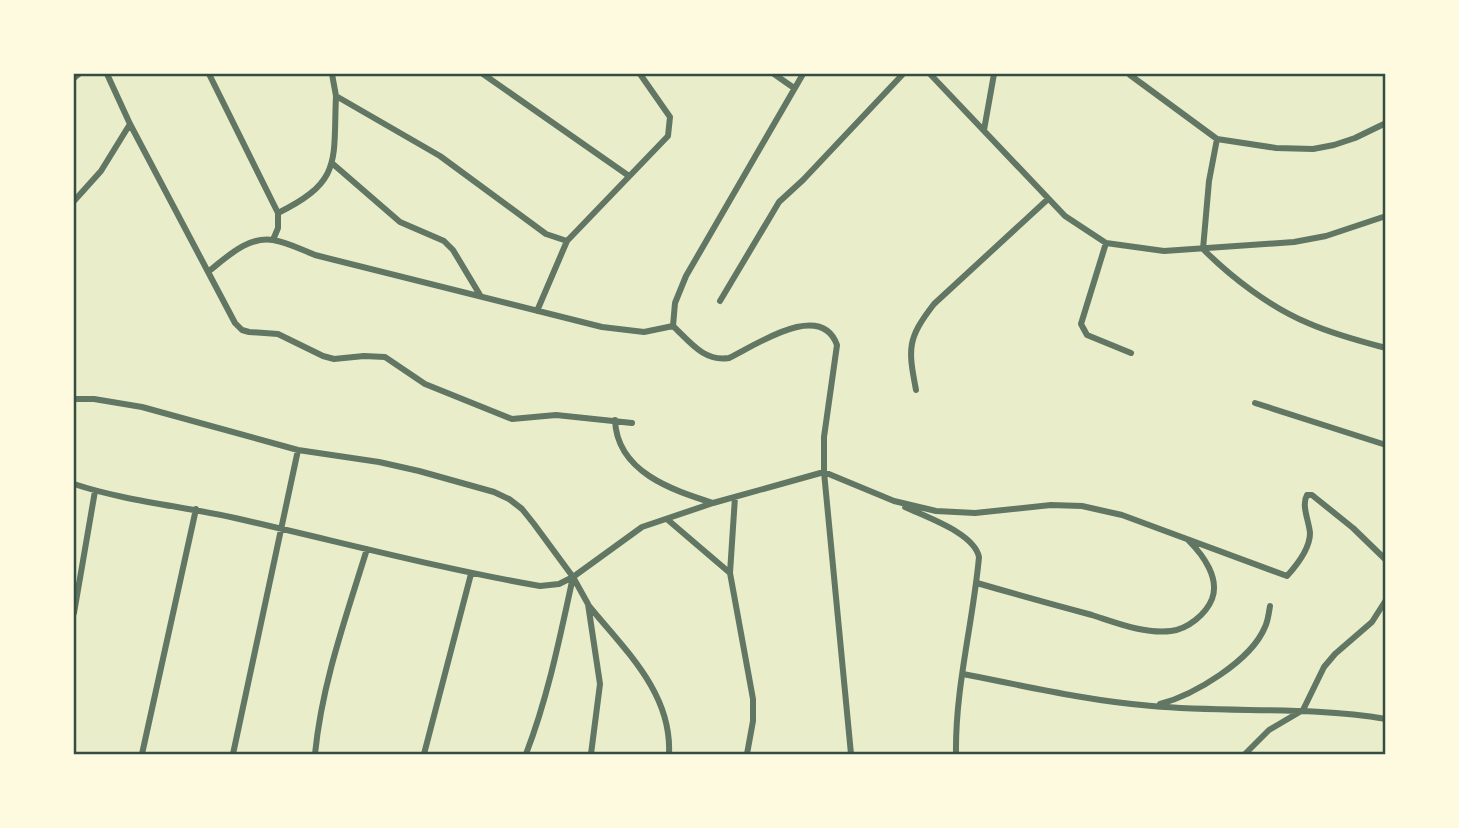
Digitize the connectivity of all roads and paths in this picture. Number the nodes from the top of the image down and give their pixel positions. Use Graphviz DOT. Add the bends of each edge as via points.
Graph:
graph roads {
  1 [pos="79,74"];
  2 [pos="107,74"];
  3 [pos="209,74"];
  4 [pos="332,74"];
  5 [pos="482,74"];
  6 [pos="640,74"];
  7 [pos="774,74"];
  8 [pos="803,74"];
  9 [pos="903,74"];
  10 [pos="930,74"];
  11 [pos="994,74"];
  12 [pos="1130,75"];
  13 [pos="74,78"];
  14 [pos="794,88"];
  15 [pos="336,96"];
  16 [pos="1385,123"];
  17 [pos="130,124"];
  18 [pos="984,130"];
  19 [pos="1217,139"];
  20 [pos="333,164"];
  21 [pos="629,176"];
  22 [pos="1048,199"];
  23 [pos="74,201"];
  24 [pos="278,213"];
  25 [pos="1385,216"];
  26 [pos="273,240"];
  27 [pos="567,241"];
  28 [pos="1106,243"];
  29 [pos="1203,249"];
  30 [pos="209,271"];
  31 [pos="480,295"];
  32 [pos="720,301"];
  33 [pos="537,311"];
  34 [pos="673,326"];
  35 [pos="1385,348"];
  36 [pos="1131,353"];
  37 [pos="916,390"];
  38 [pos="74,399"];
  39 [pos="1255,402"];
  40 [pos="615,420"];
  41 [pos="632,424"];
  42 [pos="1385,445"];
  43 [pos="298,450"];
  44 [pos="824,472"];
  45 [pos="74,484"];
  46 [pos="95,491"];
  47 [pos="735,497"];
  48 [pos="894,501"];
  49 [pos="713,503"];
  50 [pos="196,509"];
  51 [pos="668,520"];
  52 [pos="282,528"];
  53 [pos="1185,538"];
  54 [pos="367,549"];
  55 [pos="1385,559"];
  56 [pos="730,573"];
  57 [pos="471,574"];
  58 [pos="573,577"];
  59 [pos="977,583"];
  60 [pos="1385,600"];
  61 [pos="588,604"];
  62 [pos="1270,606"];
  63 [pos="74,613"];
  64 [pos="963,674"];
  65 [pos="1151,706"];
  66 [pos="1303,710"];
  67 [pos="1385,719"];
  68 [pos="142,754"];
  69 [pos="233,754"];
  70 [pos="315,754"];
  71 [pos="424,754"];
  72 [pos="526,754"];
  73 [pos="591,754"];
  74 [pos="669,754"];
  75 [pos="747,754"];
  76 [pos="850,754"];
  77 [pos="956,754"];
  78 [pos="1245,754"];
  1 -- 13 [label="street"];
  2 -- 17 [label="street"];
  3 -- 24 [label="street"];
  4 -- 15 [label="street"];
  5 -- 21 [label="street"];
  6 -- 21 [label="street" via="664,105 671,126 668,136"];
  7 -- 14 [label="street"];
  8 -- 14 [label="street"];
  9 -- 32 [label="street" via="779,202"];
  10 -- 18 [label="street"];
  11 -- 18 [label="street"];
  12 -- 19 [label="street"];
  14 -- 34 [label="street" via="686,276 675,303"];
  15 -- 20 [label="street"];
  15 -- 27 [label="street" via="440,156 546,233"];
  16 -- 19 [label="street" via="1355,138 1313,149"];
  17 -- 23 [label="street" via="101,171"];
  17 -- 30 [label="street"];
  18 -- 22 [label="street"];
  19 -- 29 [label="street"];
  20 -- 24 [label="street" via="318,187"];
  20 -- 31 [label="street" via="400,222 444,241"];
  21 -- 27 [label="street"];
  22 -- 28 [label="street"];
  22 -- 37 [label="street" via="923,317 911,344"];
  24 -- 26 [label="street"];
  25 -- 29 [label="street" via="1294,242"];
  26 -- 30 [label="street" via="243,246"];
  26 -- 31 [label="street" via="315,255"];
  27 -- 33 [label="street"];
  28 -- 29 [label="street" via="1164,251"];
  28 -- 36 [label="street" via="1081,324 1087,335"];
  29 -- 35 [label="street" via="1222,268 1306,322"];
  30 -- 40 [label="street" via="237,326 249,332 278,334 334,359 385,358 425,384 512,419 556,415"];
  31 -- 33 [label="street"];
  33 -- 34 [label="street" via="644,332"];
  34 -- 44 [label="street" via="701,353 720,359 795,326 818,325 834,336 837,345 824,437"];
  38 -- 43 [label="street" via="142,407"];
  39 -- 42 [label="street"];
  40 -- 41 [label="street"];
  40 -- 49 [label="street" via="624,450 637,467 656,482"];
  43 -- 52 [label="street"];
  43 -- 58 [label="street" via="406,468 494,492 522,509"];
  44 -- 47 [label="street"];
  44 -- 48 [label="street"];
  44 -- 76 [label="street"];
  45 -- 46 [label="street"];
  46 -- 50 [label="street"];
  46 -- 63 [label="street"];
  47 -- 49 [label="street"];
  47 -- 56 [label="street"];
  48 -- 53 [label="street" via="936,511 975,513 1082,506"];
  48 -- 59 [label="street" via="973,543 979,557"];
  49 -- 51 [label="street"];
  50 -- 52 [label="street"];
  50 -- 68 [label="street"];
  51 -- 56 [label="street"];
  51 -- 58 [label="street" via="631,533"];
  52 -- 54 [label="street"];
  52 -- 69 [label="street"];
  53 -- 55 [label="street" via="1287,576 1308,545 1304,500 1312,495"];
  53 -- 59 [label="street" via="1206,563 1213,597 1204,612 1175,631 1141,629"];
  54 -- 57 [label="street"];
  54 -- 70 [label="street" via="328,672"];
  56 -- 75 [label="street" via="753,699"];
  57 -- 58 [label="street" via="540,586"];
  57 -- 71 [label="street"];
  58 -- 61 [label="street"];
  58 -- 72 [label="street" via="554,665"];
  59 -- 64 [label="street"];
  60 -- 66 [label="street" via="1372,622 1324,667"];
  61 -- 73 [label="street" via="600,684"];
  61 -- 74 [label="street" via="645,673 660,700"];
  62 -- 65 [label="street" via="1266,627 1239,659 1199,687"];
  64 -- 65 [label="street"];
  64 -- 77 [label="street"];
  65 -- 66 [label="street"];
  66 -- 67 [label="street"];
  66 -- 78 [label="street" via="1269,730"];
}
